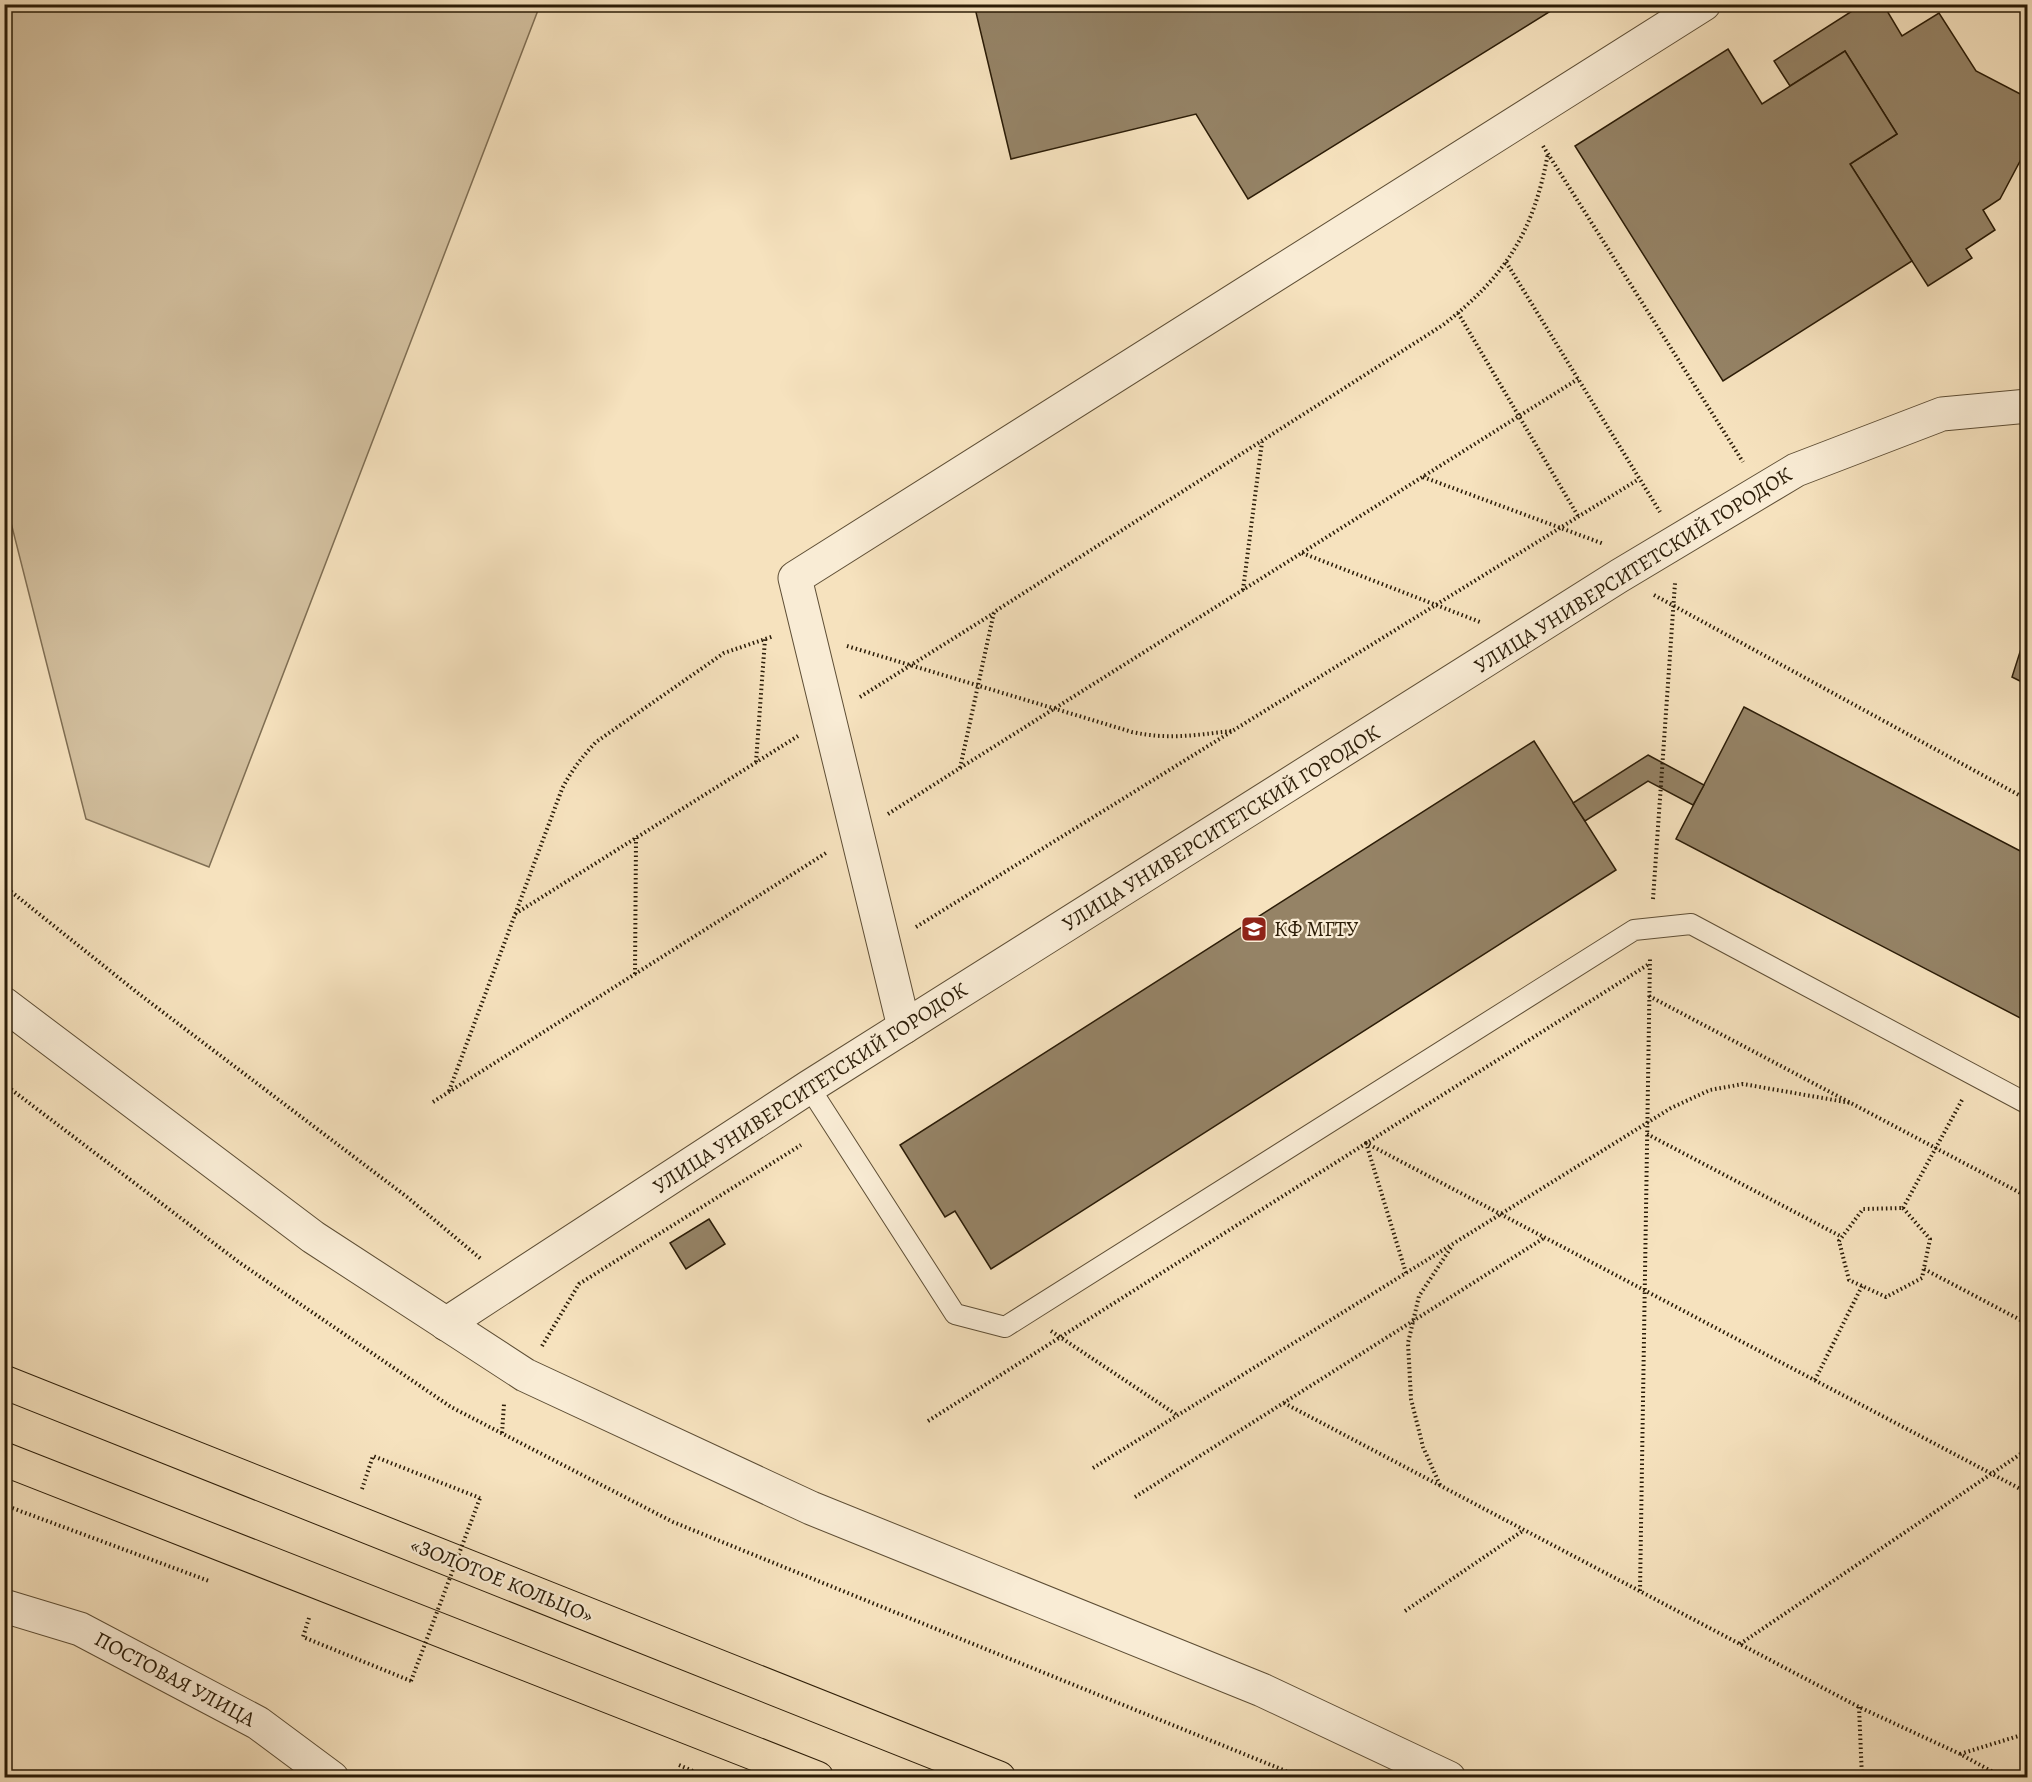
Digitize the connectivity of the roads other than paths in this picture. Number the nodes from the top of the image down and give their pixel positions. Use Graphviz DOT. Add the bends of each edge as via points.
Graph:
graph roads {
  1 [pos="1704,4"];
  2 [pos="2028,406"];
  3 [pos="4,1004"];
  4 [pos="904,1027"];
  5 [pos="809,1087"];
  6 [pos="2028,1104"];
  7 [pos="446,1323"];
  8 [pos="4,1382"];
  9 [pos="4,1459"];
  10 [pos="4,1606"];
  11 [pos="332,1778"];
  12 [pos="817,1778"];
  13 [pos="999,1778"];
  14 [pos="1449,1778"];
  1 -- 4 [label="street" via="795,578"];
  2 -- 4 [label="street, УЛИЦА УНИВЕРСИТЕТСКИЙ ГОРОДОК" via="1942,414 1796,470 1619,576"];
  3 -- 7 [label="street" via="313,1237"];
  4 -- 5 [label="street, УЛИЦА УНИВЕРСИТЕТСКИЙ ГОРОДОК"];
  5 -- 6 [label="lane" via="956,1314 1005,1327 1634,930 1691,924"];
  5 -- 7 [label="street, УЛИЦА УНИВЕРСИТЕТСКИЙ ГОРОДОК"];
  7 -- 14 [label="street" via="525,1375 811,1508 1262,1690"];
  8 -- 13 [label="highway, «ЗОЛОТОЕ КОЛЬЦО»"];
  9 -- 12 [label="highway"];
  10 -- 11 [label="street, ПОСТОВАЯ УЛИЦА" via="80,1629 258,1723"];
}
